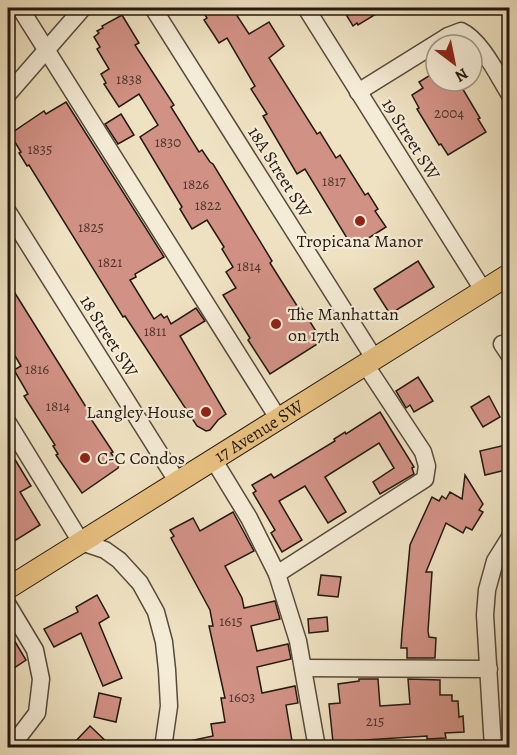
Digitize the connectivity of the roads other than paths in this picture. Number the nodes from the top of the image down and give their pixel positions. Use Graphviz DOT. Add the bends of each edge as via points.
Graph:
graph roads {
  1 [pos="20,8"];
  2 [pos="82,8"];
  3 [pos="153,8"];
  4 [pos="306,8"];
  5 [pos="46,49"];
  6 [pos="358,92"];
  7 [pos="8,94"];
  8 [pos="510,94"];
  9 [pos="8,212"];
  10 [pos="510,274"];
  11 [pos="483,290"];
  12 [pos="370,361"];
  13 [pos="279,418"];
  14 [pos="8,423"];
  15 [pos="213,459"];
  16 [pos="177,482"];
  17 [pos="510,537"];
  18 [pos="81,542"];
  19 [pos="277,574"];
  20 [pos="8,588"];
  21 [pos="8,605"];
  22 [pos="303,668"];
  23 [pos="489,669"];
  24 [pos="8,747"];
  25 [pos="163,747"];
  26 [pos="317,747"];
  27 [pos="493,747"];
  1 -- 5 [label="street"];
  2 -- 5 [label="street"];
  3 -- 12 [label="street, 18A Street SW"];
  4 -- 6 [label="street, 19 Street SW"];
  5 -- 7 [label="street"];
  5 -- 13 [label="street"];
  6 -- 8 [label="street" via="461,31 477,44"];
  6 -- 11 [label="street, 19 Street SW"];
  9 -- 16 [label="street, 18 Street SW"];
  10 -- 11 [label="main road, 17 Avenue SW"];
  11 -- 12 [label="main road, 17 Avenue SW"];
  12 -- 13 [label="main road, 17 Avenue SW"];
  12 -- 19 [label="street, 18A Street SW" via="423,452 425,479"];
  13 -- 15 [label="main road, 17 Avenue SW"];
  14 -- 18 [label="street"];
  15 -- 16 [label="main road, 17 Avenue SW"];
  15 -- 19 [label="street"];
  16 -- 18 [label="main road, 17 Avenue SW"];
  17 -- 23 [label="street" via="495,561 487,590"];
  18 -- 20 [label="main road, 17 Avenue SW"];
  18 -- 25 [label="street" via="110,552 141,583 156,612 164,642 169,706"];
  19 -- 22 [label="street"];
  21 -- 24 [label="street" via="35,650 41,679 37,712"];
  22 -- 23 [label="street"];
  22 -- 26 [label="street"];
  23 -- 27 [label="street"];
}
